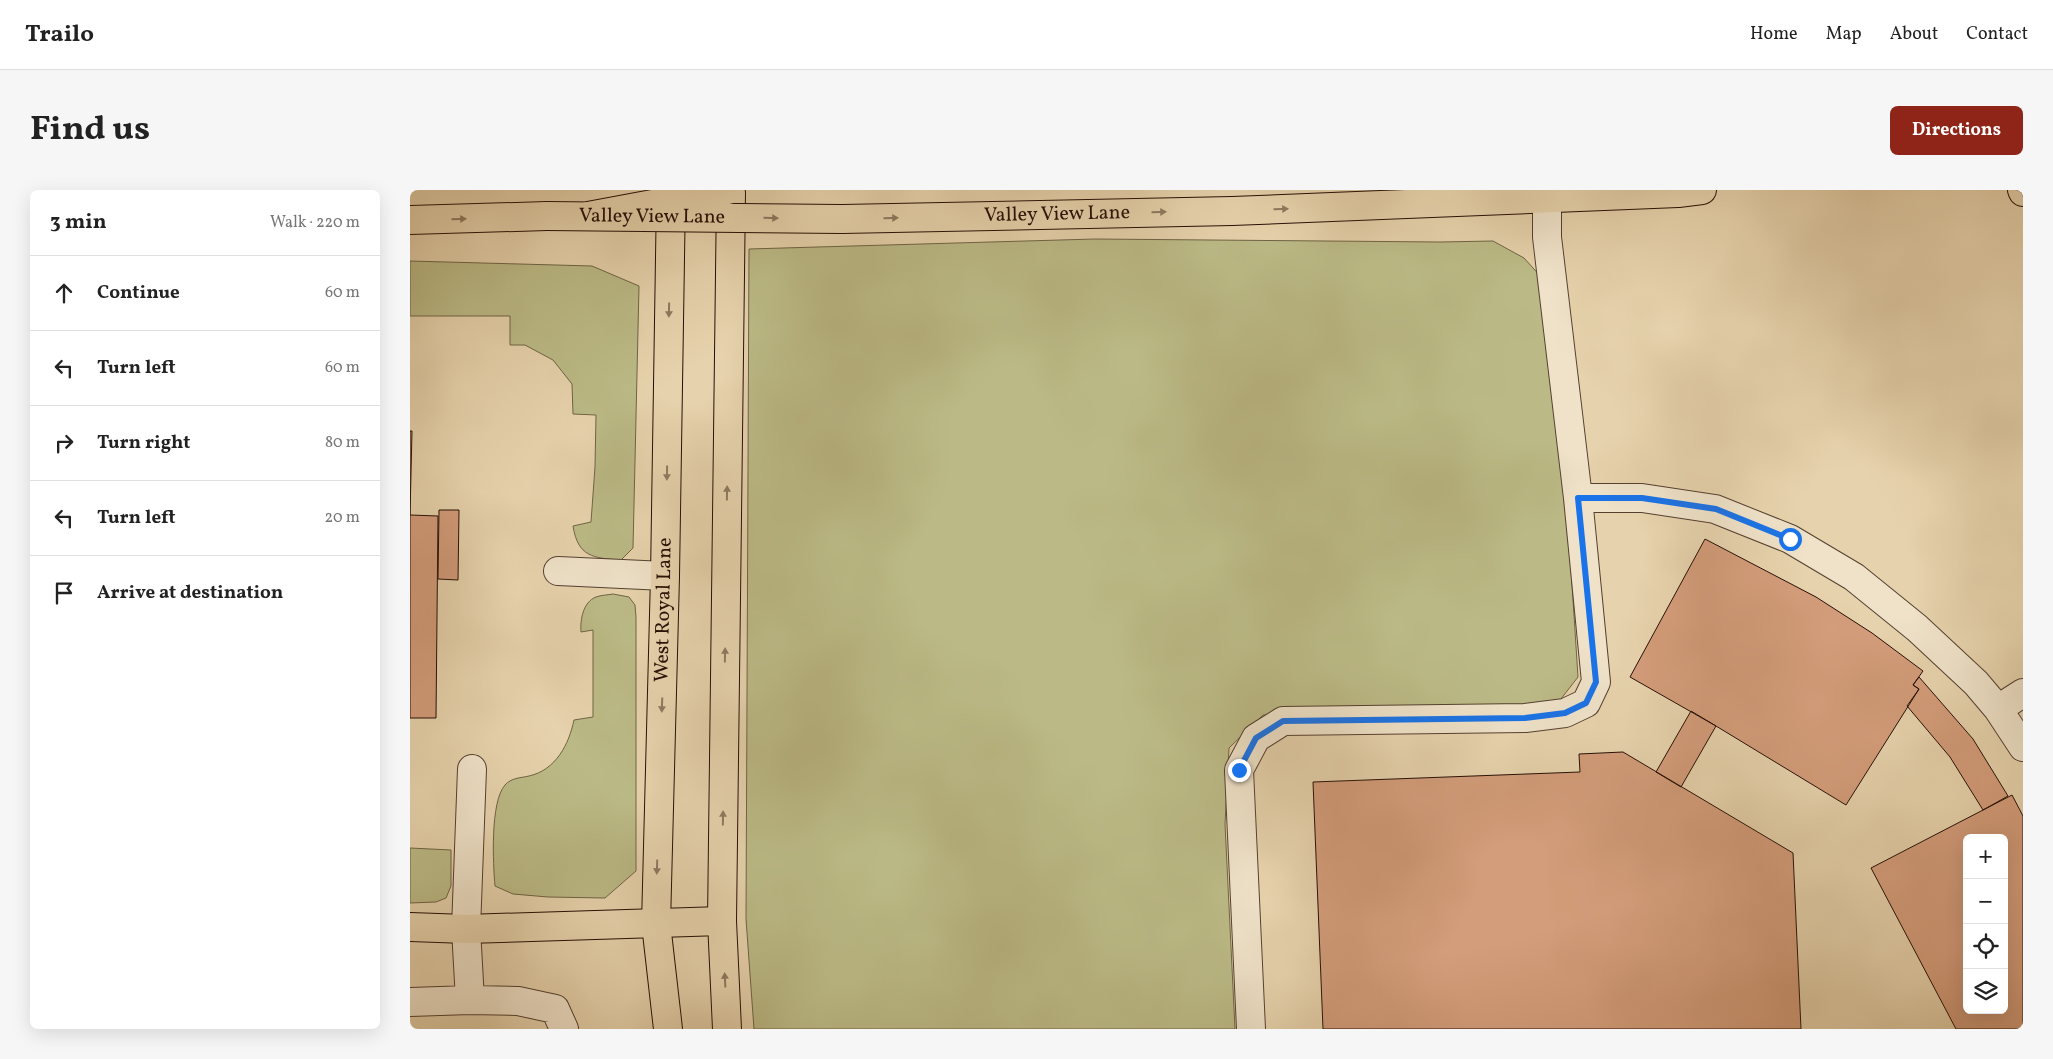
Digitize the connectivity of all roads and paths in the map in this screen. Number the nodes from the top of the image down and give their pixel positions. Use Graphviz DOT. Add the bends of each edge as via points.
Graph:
graph roads {
  1 [pos="671,190"];
  2 [pos="730,190"];
  3 [pos="1702,190"];
  4 [pos="1547,198"];
  5 [pos="588,216"];
  6 [pos="410,220"];
  7 [pos="1578,498"];
  8 [pos="558,572"];
  9 [pos="666,576"];
  10 [pos="2023,692"];
  11 [pos="1998,709"];
  12 [pos="2023,746"];
  13 [pos="472,769"];
  14 [pos="722,921"];
  15 [pos="656,924"];
  16 [pos="410,927"];
  17 [pos="466,929"];
  18 [pos="470,1000"];
  19 [pos="410,1002"];
  20 [pos="564,1029"];
  21 [pos="668,1029"];
  22 [pos="727,1029"];
  23 [pos="1250,1029"];
  1 -- 9 [label="main road, West Royal Lane, one-way"];
  2 -- 5 [label="main road, bridge"];
  14 -- 2 [label="main road, one-way"];
  3 -- 4 [label="main road, Valley View Lane"];
  5 -- 4 [label="main road, Valley View Lane, one-way, bridge" via="842,219 1232,211"];
  4 -- 7 [label="lane" via="1547,237"];
  6 -- 5 [label="main road, Valley View Lane, one-way, bridge"];
  7 -- 11 [label="lane" via="1642,498 1716,509 1790,539 1861,582 1917,628 1976,683"];
  7 -- 23 [label="lane" via="1596,682 1586,703 1565,713 1525,718 1283,721 1256,738 1239,770"];
  8 -- 9 [label="lane"];
  9 -- 15 [label="main road, West Royal Lane, one-way"];
  10 -- 11 [label="lane"];
  11 -- 12 [label="lane"];
  13 -- 17 [label="lane"];
  14 -- 15 [label="main road"];
  22 -- 14 [label="main road, one-way"];
  15 -- 17 [label="main road"];
  15 -- 21 [label="main road, West Royal Lane"];
  16 -- 17 [label="main road"];
  17 -- 18 [label="lane"];
  18 -- 19 [label="lane"];
  18 -- 20 [label="lane" via="518,1001 555,1009"];
}
